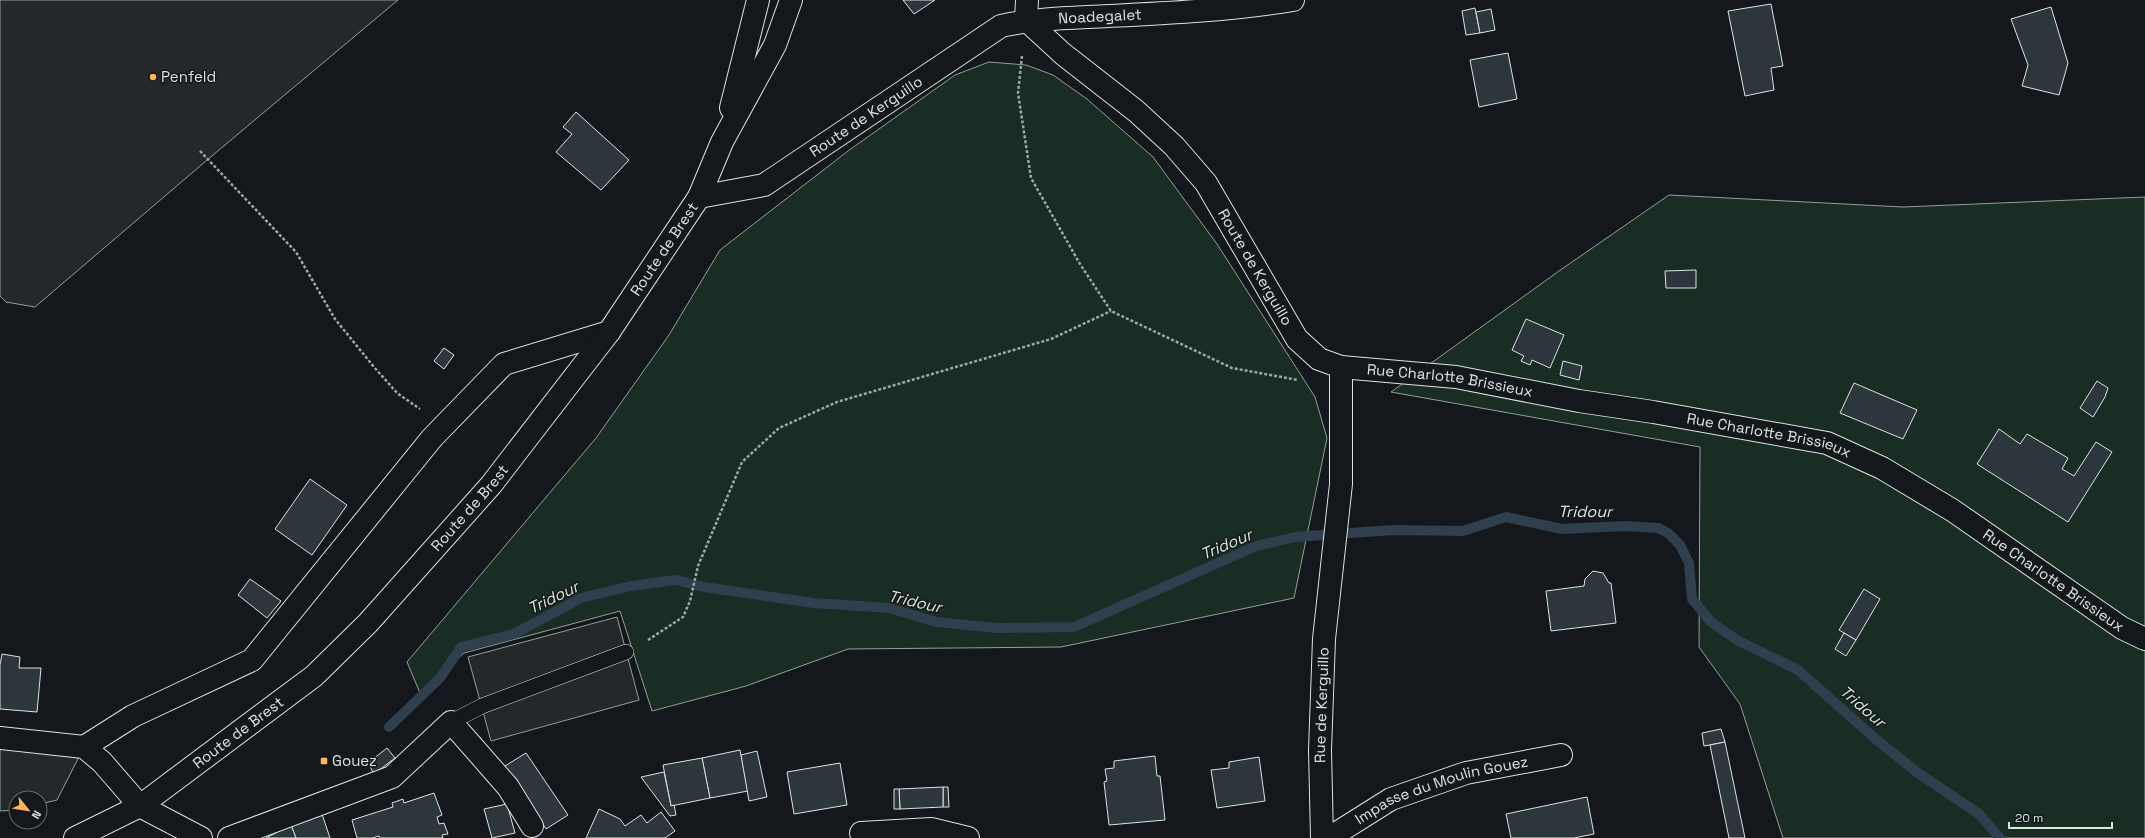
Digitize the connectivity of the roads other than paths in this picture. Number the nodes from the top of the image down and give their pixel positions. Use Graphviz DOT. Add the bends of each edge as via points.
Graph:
graph roads {
  1 [pos="758,0"];
  2 [pos="791,0"];
  3 [pos="1293,0"];
  4 [pos="1027,10"];
  5 [pos="722,142"];
  6 [pos="699,197"];
  7 [pos="609,332"];
  8 [pos="1341,373"];
  9 [pos="2145,639"];
  10 [pos="626,652"];
  11 [pos="450,722"];
  12 [pos="0,738"];
  13 [pos="84,747"];
  14 [pos="1561,755"];
  15 [pos="140,806"];
  16 [pos="532,826"];
  17 [pos="861,833"];
  18 [pos="75,838"];
  19 [pos="201,838"];
  20 [pos="228,838"];
  21 [pos="968,838"];
  22 [pos="1322,838"];
  23 [pos="1329,838"];
  1 -- 5 [label="street, Route de Brest"];
  2 -- 5 [label="street, Route de Brest" via="775,44"];
  3 -- 4 [label="street, Noadegalet" via="1119,16"];
  4 -- 6 [label="street, Route de Kerguillo" via="764,186"];
  4 -- 8 [label="street, Route de Kerguillo" via="1063,54 1136,111 1174,146 1206,183 1297,339 1319,359"];
  5 -- 6 [label="street, Route de Brest"];
  6 -- 7 [label="street, Route de Brest"];
  7 -- 13 [label="street" via="504,364 442,429 252,660 133,716"];
  7 -- 15 [label="street, Route de Brest" via="492,484 362,628 314,676"];
  8 -- 9 [label="street, Rue Charlotte Brissieux" via="1456,377 1578,402 1652,412 1827,443 1882,468 1952,510 2122,628"];
  8 -- 22 [label="street, Rue de Kerguillo" via="1341,484 1324,639 1321,710"];
  10 -- 11 [label="lane" via="482,706"];
  11 -- 16 [label="street" via="508,787"];
  11 -- 20 [label="street" via="392,777"];
  12 -- 13 [label="street"];
  13 -- 15 [label="street" via="102,762"];
  14 -- 23 [label="street, Impasse du Moulin Gouez" via="1466,773 1391,798"];
  15 -- 18 [label="street, Route de Brest"];
  15 -- 19 [label="street"];
  17 -- 21 [label="street" via="931,829"];
}
